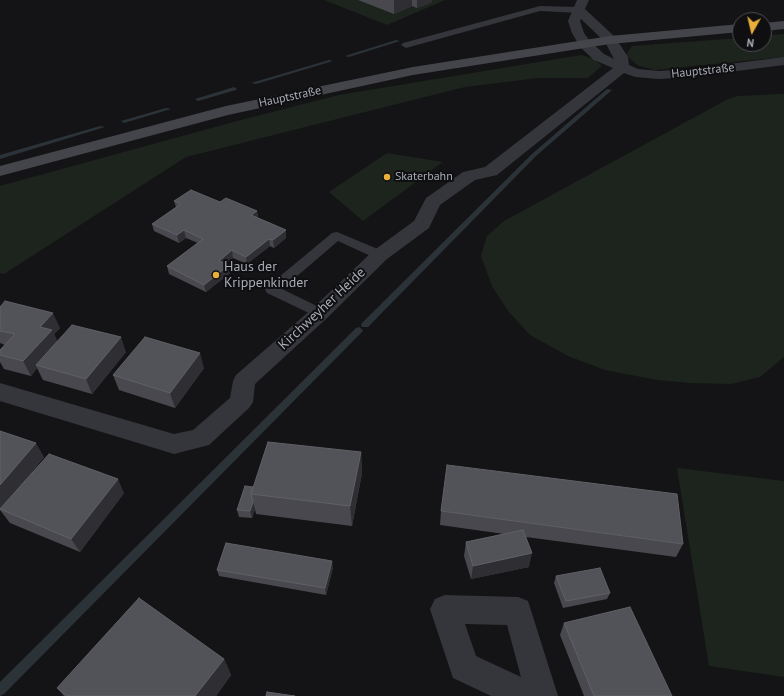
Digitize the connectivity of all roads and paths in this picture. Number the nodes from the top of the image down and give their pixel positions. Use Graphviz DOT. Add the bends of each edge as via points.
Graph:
graph roads {
  1 [pos="581,5"];
  2 [pos="784,25"];
  3 [pos="772,26"];
  4 [pos="732,29"];
  5 [pos="610,40"];
  6 [pos="585,44"];
  7 [pos="406,45"];
  8 [pos="784,62"];
  9 [pos="622,68"];
  10 [pos="0,171"];
  11 [pos="380,255"];
  12 [pos="322,312"];
  13 [pos="0,392"];
  14 [pos="526,696"];
  15 [pos="542,696"];
  1 -- 5 [label="street"];
  1 -- 6 [label="street" via="574,21"];
  1 -- 7 [label="lane" via="540,8"];
  2 -- 3 [label="main road"];
  4 -- 5 [label="main road, Hauptstraße"];
  5 -- 6 [label="main road, Hauptstraße"];
  5 -- 9 [label="street" via="621,56"];
  6 -- 9 [label="street, Hauptstraße" via="599,57"];
  6 -- 10 [label="main road, Hauptstraße" via="413,71 226,111"];
  8 -- 9 [label="street, Hauptstraße" via="659,75 635,73"];
  9 -- 11 [label="street, Kirchweyher Heide" via="491,171 469,176 432,202 422,224"];
  11 -- 12 [label="street, Kirchweyher Heide"];
  11 -- 12 [label="lane" via="337,236 272,290"];
  12 -- 13 [label="street, Kirchweyher Heide" via="244,380 241,402 200,438 174,444"];
  14 -- 15 [label="street" via="464,667 445,609 518,611"];
}
